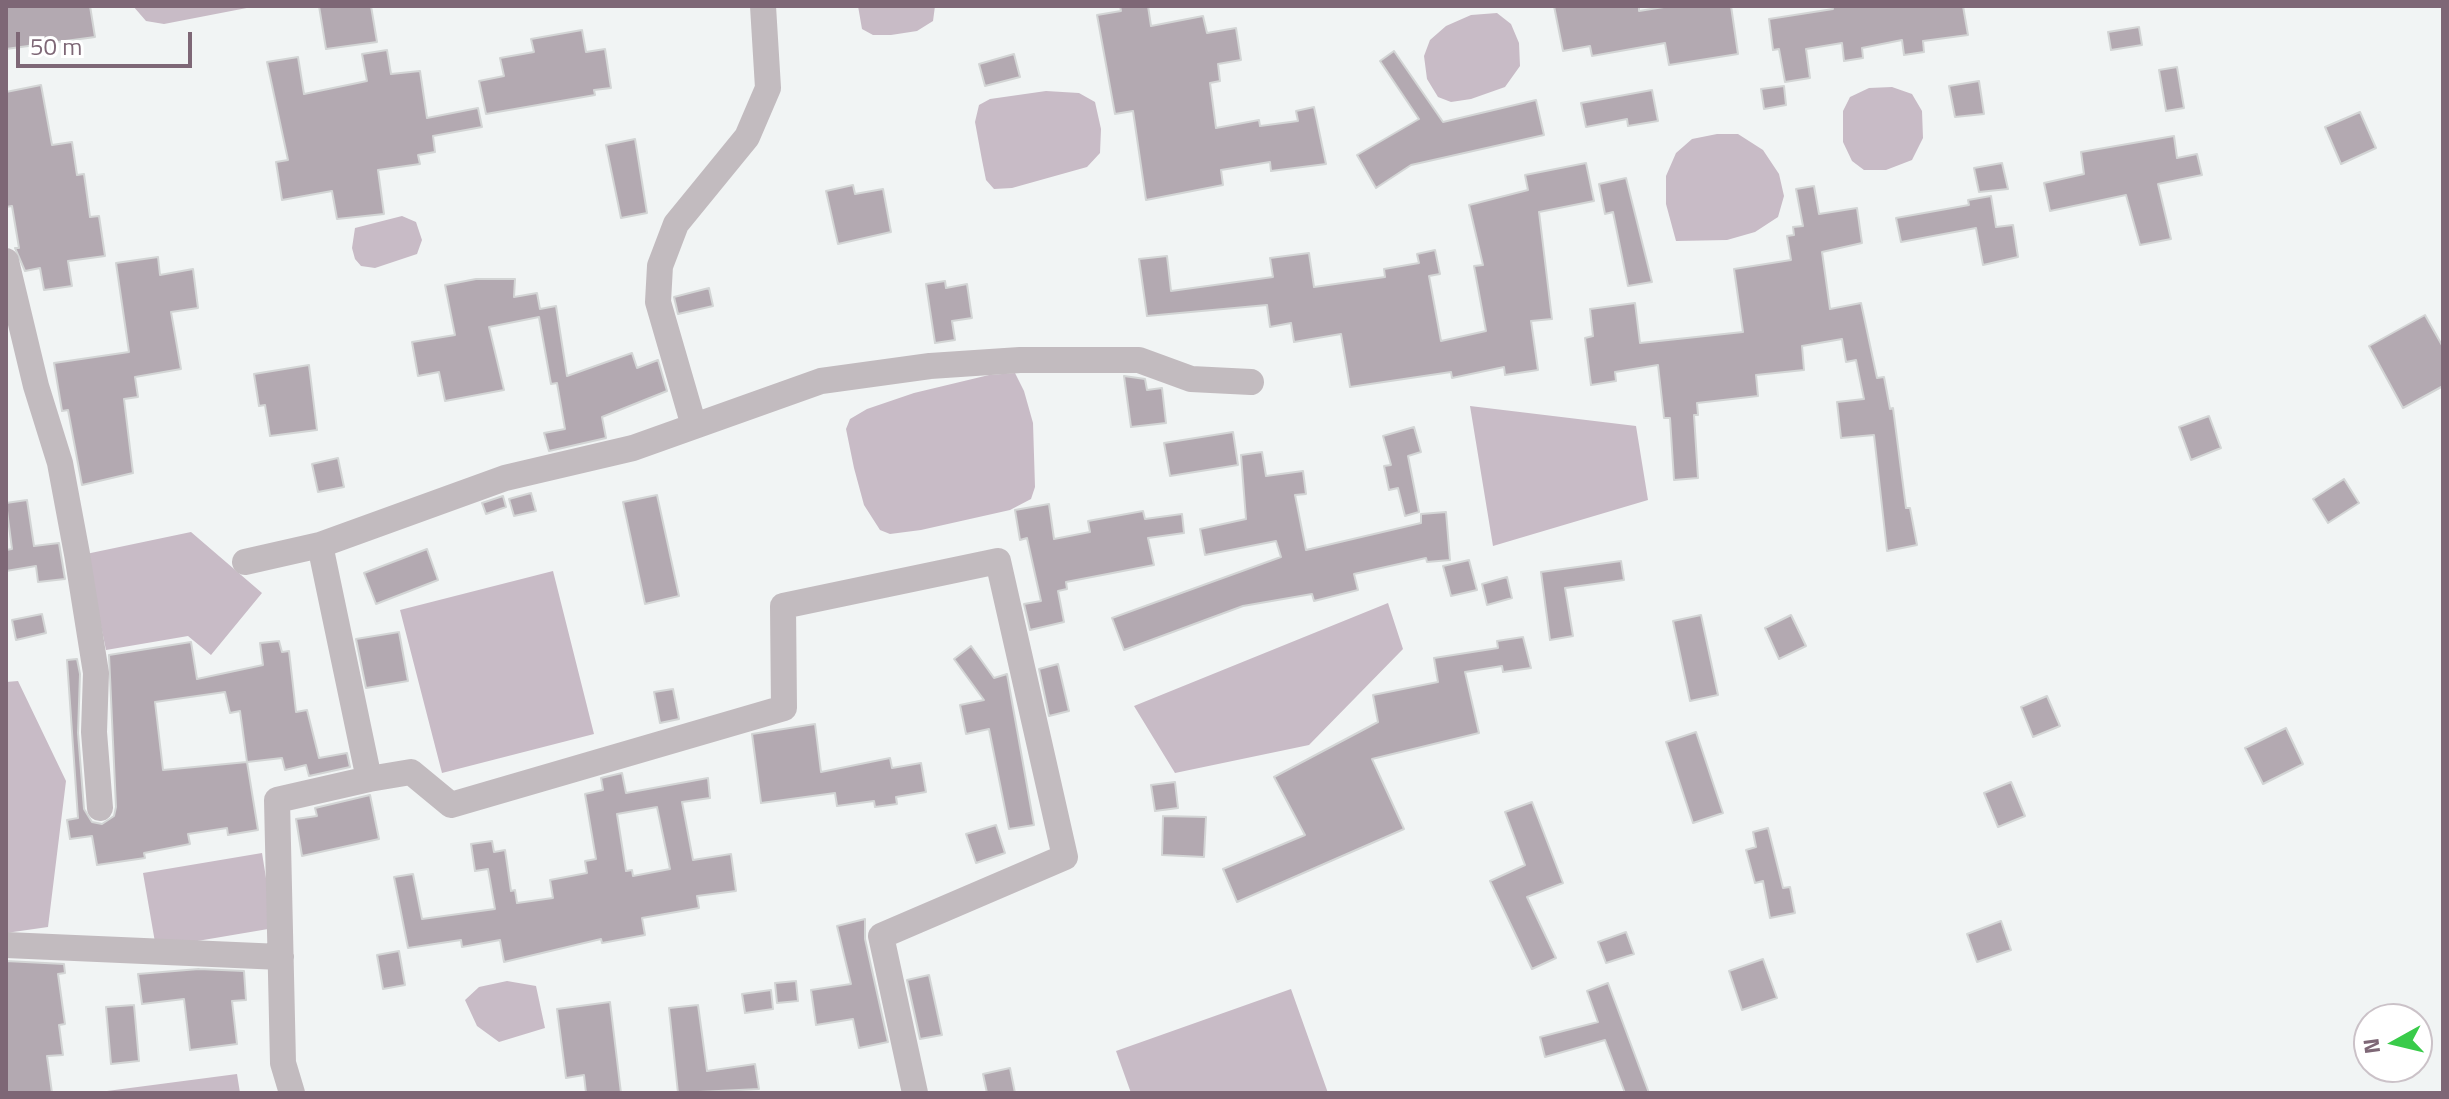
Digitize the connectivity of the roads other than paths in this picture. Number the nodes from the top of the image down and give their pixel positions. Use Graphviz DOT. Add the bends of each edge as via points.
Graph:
graph roads {
  1 [pos="763,6"];
  2 [pos="6,261"];
  3 [pos="1251,382"];
  4 [pos="694,426"];
  5 [pos="320,545"];
  6 [pos="245,562"];
  7 [pos="369,779"];
  8 [pos="100,808"];
  9 [pos="6,945"];
  10 [pos="281,957"];
  11 [pos="292,1093"];
  12 [pos="915,1093"];
  1 -- 4 [label="street" via="768,88 747,137 676,224 660,266 658,302"];
  2 -- 8 [label="street" via="60,463 77,554 96,673"];
  3 -- 4 [label="street" via="1191,379 1139,360 930,366 821,381"];
  4 -- 5 [label="street" via="633,448 505,478"];
  5 -- 6 [label="street"];
  5 -- 7 [label="street"];
  7 -- 10 [label="street" via="277,800"];
  7 -- 12 [label="street" via="411,772 451,805 784,708 783,606 998,561 1065,857 881,936"];
  9 -- 10 [label="street"];
  10 -- 11 [label="street" via="283,1063"];
}
